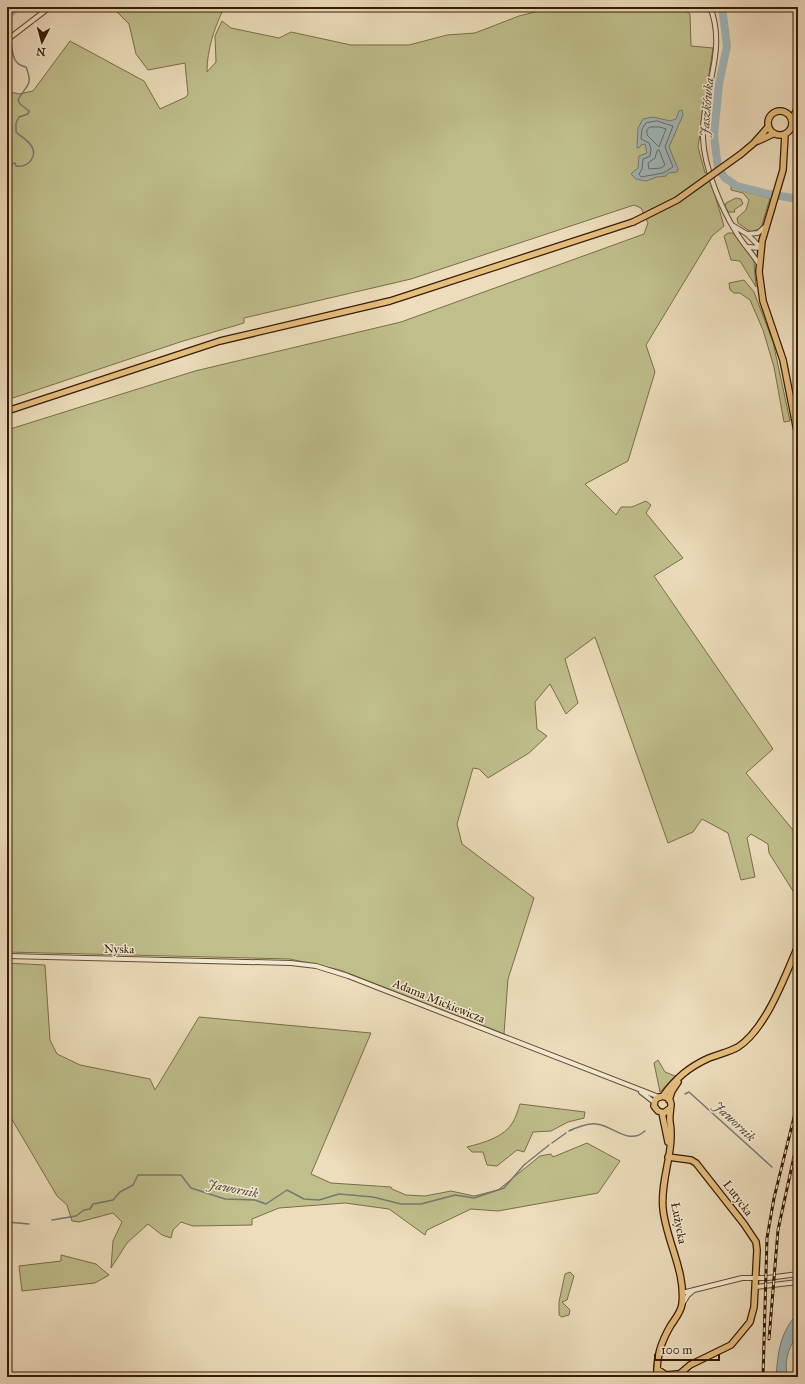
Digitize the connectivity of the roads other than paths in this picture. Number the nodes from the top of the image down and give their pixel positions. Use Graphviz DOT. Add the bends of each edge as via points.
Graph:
graph roads {
  1 [pos="50,7"];
  2 [pos="710,7"];
  3 [pos="7,40"];
  4 [pos="798,107"];
  5 [pos="787,113"];
  6 [pos="792,120"];
  7 [pos="768,127"];
  8 [pos="776,135"];
  9 [pos="785,135"];
  10 [pos="754,143"];
  11 [pos="784,151"];
  12 [pos="732,225"];
  13 [pos="766,226"];
  14 [pos="747,234"];
  15 [pos="748,247"];
  16 [pos="761,248"];
  17 [pos="759,264"];
  18 [pos="7,411"];
  19 [pos="798,436"];
  20 [pos="798,946"];
  21 [pos="7,956"];
  22 [pos="230,962"];
  23 [pos="685,1072"];
  24 [pos="659,1098"];
  25 [pos="669,1100"];
  26 [pos="670,1109"];
  27 [pos="662,1113"];
  28 [pos="668,1154"];
  29 [pos="798,1274"];
  30 [pos="756,1278"];
  31 [pos="798,1282"];
  32 [pos="756,1287"];
  33 [pos="694,1290"];
  34 [pos="682,1293"];
  35 [pos="682,1305"];
  36 [pos="657,1369"];
  37 [pos="677,1375"];
  38 [pos="657,1377"];
  1 -- 3 [label="street"];
  2 -- 12 [label="street" via="715,21 717,43 703,145 718,197"];
  4 -- 5 [label="main road"];
  4 -- 6 [label="main road"];
  5 -- 6 [label="main road"];
  5 -- 7 [label="main road" via="780,111 772,114 768,120"];
  6 -- 9 [label="main road" via="791,128"];
  7 -- 8 [label="main road"];
  7 -- 10 [label="main road"];
  8 -- 9 [label="main road"];
  8 -- 10 [label="main road"];
  8 -- 11 [label="main road"];
  9 -- 11 [label="main road"];
  10 -- 18 [label="main road, bridge" via="677,200 633,222 390,301 220,340"];
  11 -- 13 [label="main road" via="783,170"];
  12 -- 14 [label="street"];
  12 -- 15 [label="street"];
  13 -- 14 [label="street" via="758,233"];
  13 -- 16 [label="main road"];
  14 -- 16 [label="street"];
  15 -- 16 [label="street"];
  15 -- 17 [label="street"];
  16 -- 17 [label="main road"];
  17 -- 19 [label="main road" via="764,300 781,352"];
  20 -- 23 [label="main road" via="774,1000 750,1035 738,1047"];
  21 -- 22 [label="street, Nyska"];
  22 -- 24 [label="street, Adama Mickiewicza" via="300,964 339,972"];
  23 -- 24 [label="main road"];
  23 -- 25 [label="main road"];
  24 -- 25 [label="main road"];
  24 -- 27 [label="main road" via="656,1109"];
  25 -- 26 [label="main road, Łużycka"];
  26 -- 27 [label="main road"];
  26 -- 28 [label="main road, Łużycka" via="672,1135"];
  27 -- 28 [label="main road, Łużycka" via="667,1130"];
  28 -- 30 [label="main road, Lutycka" via="696,1163 744,1224 757,1246"];
  28 -- 34 [label="main road, Łużycka" via="663,1210"];
  29 -- 30 [label="street"];
  30 -- 32 [label="main road, Lutycka"];
  30 -- 33 [label="street" via="742,1278"];
  31 -- 32 [label="street"];
  32 -- 37 [label="main road, Lutycka" via="752,1316 736,1340"];
  33 -- 34 [label="street"];
  33 -- 35 [label="street"];
  34 -- 35 [label="main road, Łużycka"];
  35 -- 36 [label="main road" via="661,1343"];
  36 -- 37 [label="main road" via="666,1376"];
  36 -- 38 [label="main road"];
}
